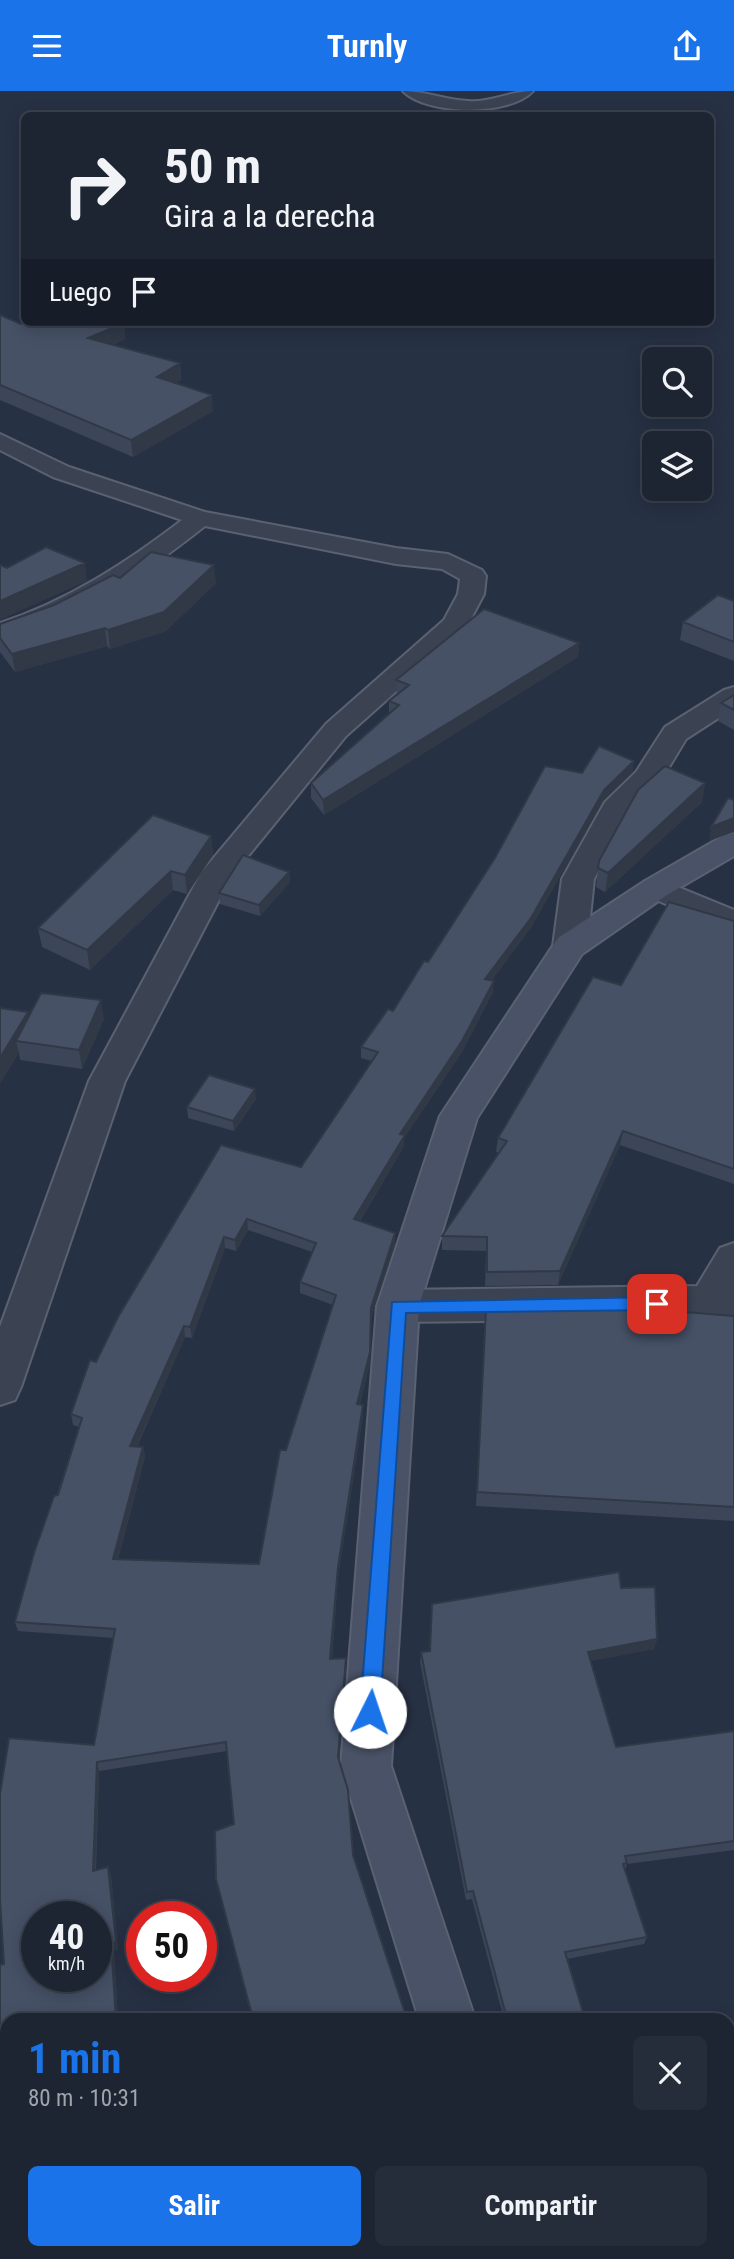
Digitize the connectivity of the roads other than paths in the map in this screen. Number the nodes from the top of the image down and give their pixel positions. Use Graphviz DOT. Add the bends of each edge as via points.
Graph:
graph roads {
  1 [pos="411,91"];
  2 [pos="525,91"];
  3 [pos="474,112"];
  4 [pos="0,441"];
  5 [pos="200,518"];
  6 [pos="0,632"];
  7 [pos="734,696"];
  8 [pos="734,843"];
  9 [pos="656,888"];
  10 [pos="734,923"];
  11 [pos="570,946"];
  12 [pos="734,1259"];
  13 [pos="721,1303"];
  14 [pos="398,1306"];
  15 [pos="0,1387"];
  16 [pos="445,2013"];
  1 -- 3 [label="street"];
  2 -- 3 [label="street"];
  4 -- 5 [label="street" via="61,472"];
  5 -- 6 [label="street" via="87,595"];
  5 -- 15 [label="street" via="448,562 473,576 471,594 454,624 336,730 217,873 107,1081"];
  7 -- 11 [label="street" via="675,733 648,778 620,802 579,879"];
  8 -- 9 [label="main road"];
  9 -- 10 [label="street"];
  9 -- 11 [label="main road"];
  11 -- 14 [label="main road" via="459,1116"];
  12 -- 13 [label="street"];
  13 -- 14 [label="street"];
  14 -- 16 [label="main road" via="366,1766"];
}
